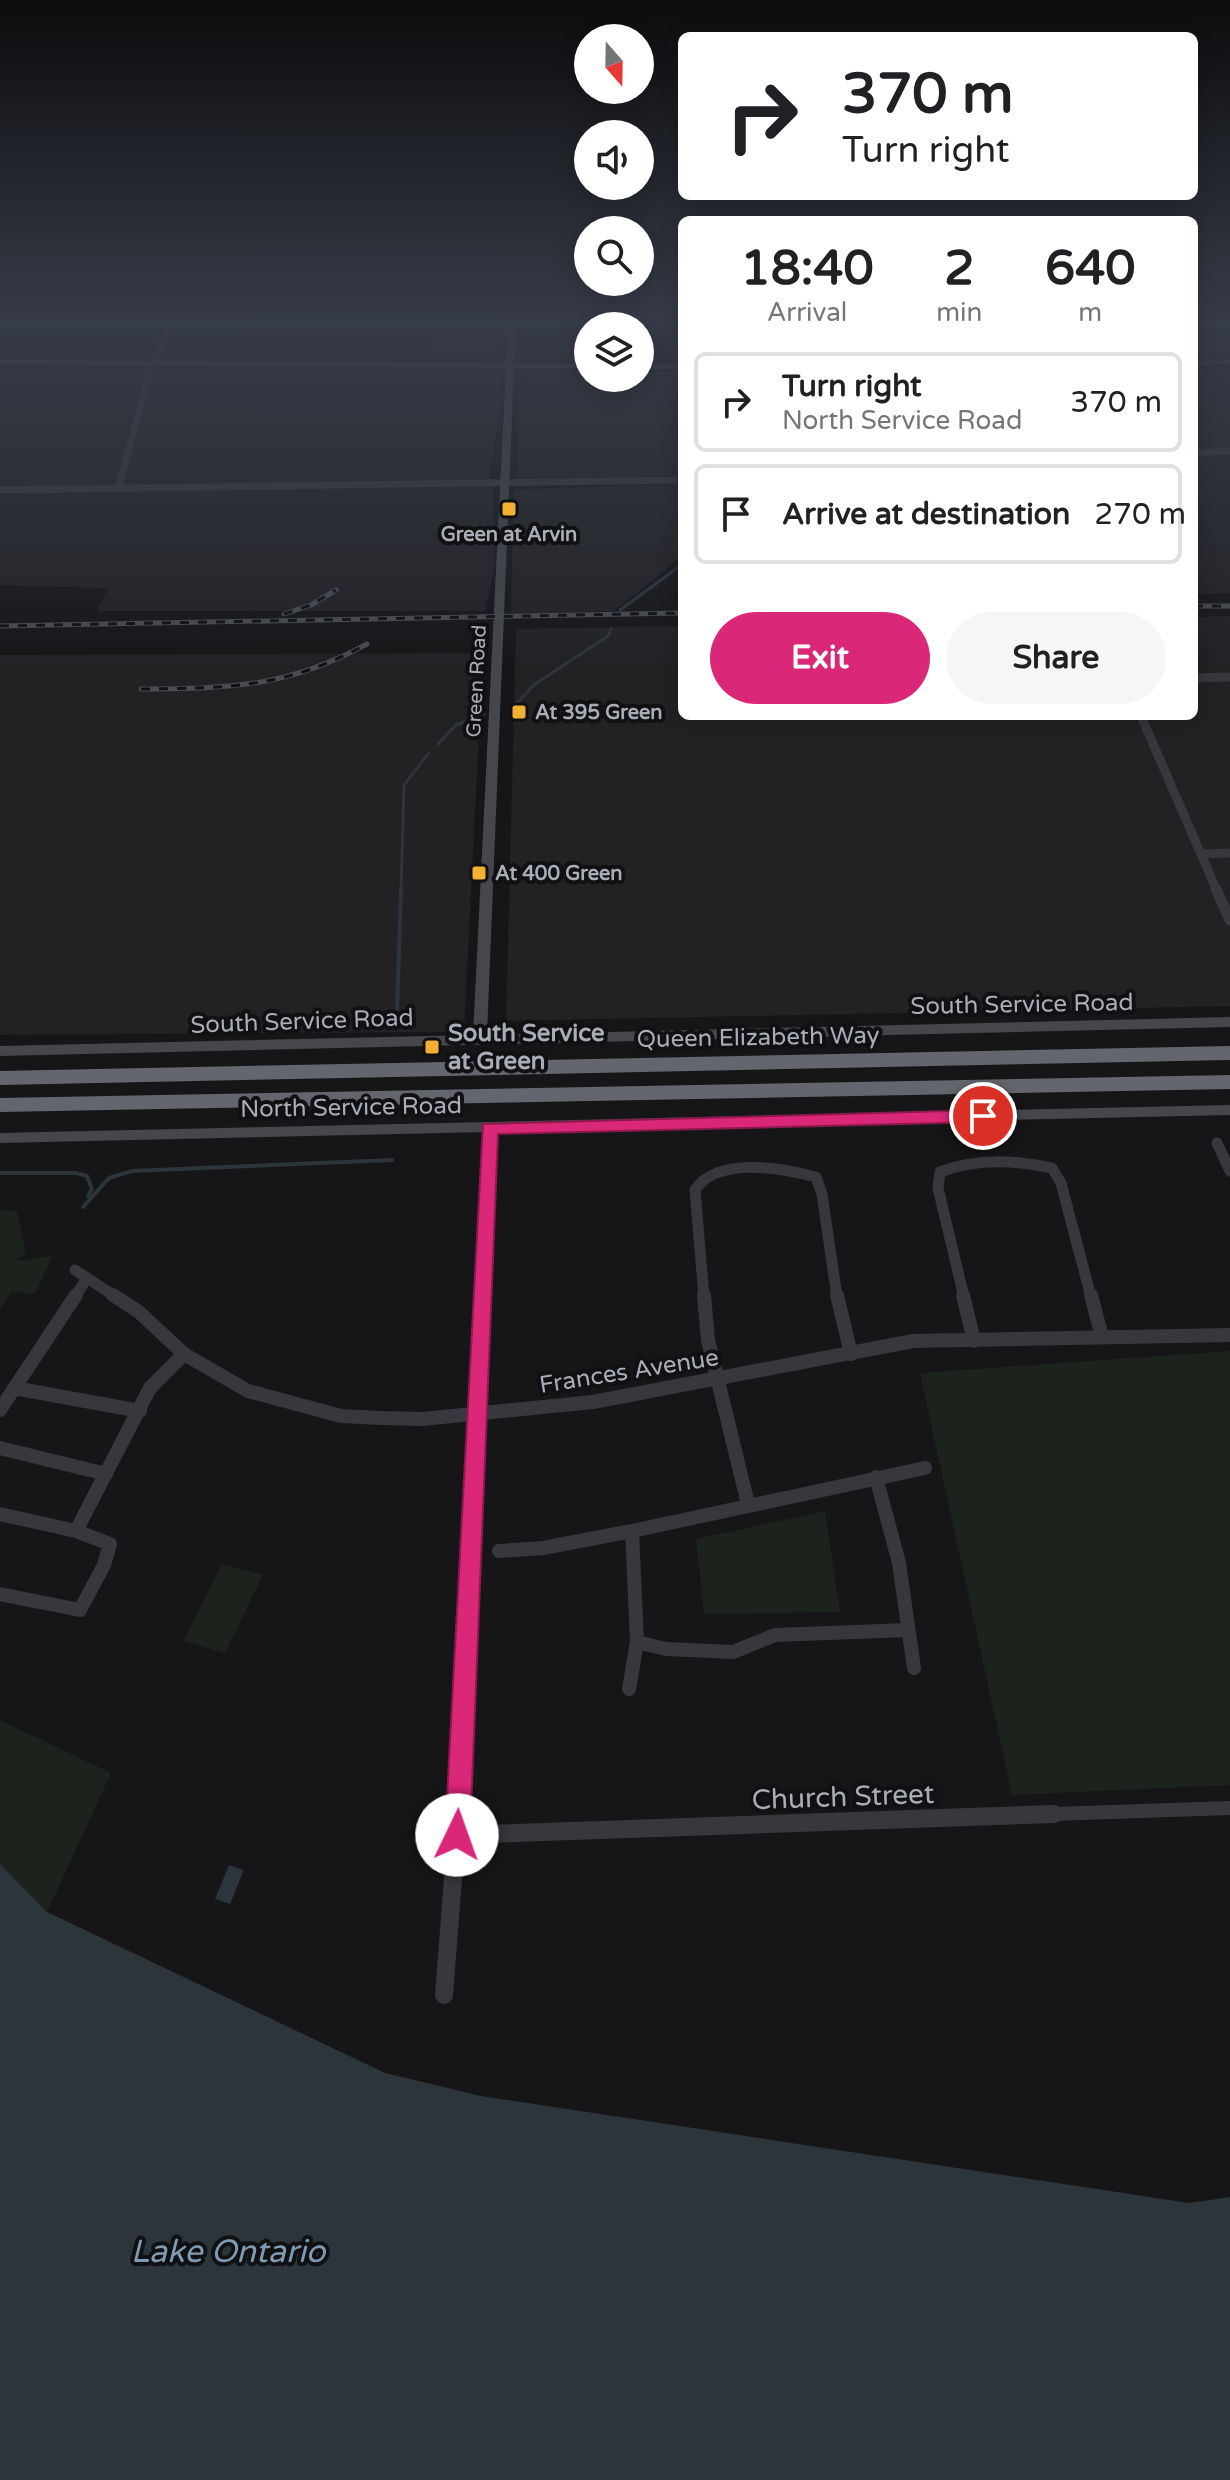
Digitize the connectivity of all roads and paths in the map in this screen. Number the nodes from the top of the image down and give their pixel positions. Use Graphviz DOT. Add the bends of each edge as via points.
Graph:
graph roads {
  1 [pos="132,441"];
  2 [pos="507,441"];
  3 [pos="1230,451"];
  4 [pos="1198,453"];
  5 [pos="678,480"];
  6 [pos="504,483"];
  7 [pos="118,489"];
  8 [pos="0,490"];
  9 [pos="1230,677"];
  10 [pos="1198,678"];
  11 [pos="1143,720"];
  12 [pos="1230,853"];
  13 [pos="1202,854"];
  14 [pos="1230,920"];
  15 [pos="1230,1022"];
  16 [pos="480,1038"];
  17 [pos="0,1051"];
  18 [pos="1230,1053"];
  19 [pos="0,1078"];
  20 [pos="1230,1082"];
  21 [pos="0,1105"];
  22 [pos="1230,1110"];
  23 [pos="489,1128"];
  24 [pos="0,1138"];
  25 [pos="1217,1143"];
  26 [pos="1230,1171"];
  27 [pos="75,1270"];
  28 [pos="87,1278"];
  29 [pos="1230,1335"];
  30 [pos="1102,1337"];
  31 [pos="974,1341"];
  32 [pos="184,1354"];
  33 [pos="851,1354"];
  34 [pos="716,1380"];
  35 [pos="14,1388"];
  36 [pos="0,1410"];
  37 [pos="140,1411"];
  38 [pos="476,1415"];
  39 [pos="0,1448"];
  40 [pos="925,1468"];
  41 [pos="106,1474"];
  42 [pos="876,1477"];
  43 [pos="748,1504"];
  44 [pos="0,1514"];
  45 [pos="76,1531"];
  46 [pos="632,1531"];
  47 [pos="499,1551"];
  48 [pos="0,1594"];
  49 [pos="908,1630"];
  50 [pos="637,1642"];
  51 [pos="914,1668"];
  52 [pos="629,1689"];
  53 [pos="1230,1808"];
  54 [pos="457,1835"];
  55 [pos="444,1995"];
  1 -- 7 [label="street"];
  2 -- 6 [label="street, Green Road"];
  3 -- 4 [label="street"];
  5 -- 6 [label="street"];
  6 -- 7 [label="street"];
  6 -- 16 [label="street, Green Road"];
  7 -- 8 [label="street"];
  9 -- 10 [label="street"];
  11 -- 13 [label="street"];
  12 -- 13 [label="street"];
  13 -- 14 [label="street"];
  15 -- 16 [label="street, South Service Road"];
  16 -- 17 [label="street, South Service Road"];
  18 -- 19 [label="highway, Queen Elizabeth Way"];
  20 -- 21 [label="highway"];
  22 -- 23 [label="street, North Service Road"];
  23 -- 24 [label="street, North Service Road"];
  23 -- 38 [label="street"];
  25 -- 26 [label="street"];
  27 -- 28 [label="street, Frances Avenue"];
  28 -- 32 [label="street, Frances Avenue" via="139,1312"];
  28 -- 35 [label="street"];
  29 -- 30 [label="street, Frances Avenue"];
  30 -- 31 [label="street, Frances Avenue"];
  30 -- 31 [label="street" via="1061,1183 1052,1168 1035,1163 954,1165 940,1172 938,1188"];
  31 -- 33 [label="street, Frances Avenue" via="913,1341"];
  32 -- 37 [label="street" via="150,1388"];
  32 -- 38 [label="street, Frances Avenue" via="248,1391 303,1408 380,1418"];
  33 -- 34 [label="street, Frances Avenue"];
  33 -- 34 [label="street" via="816,1177 798,1171 718,1172 703,1177 695,1190"];
  34 -- 38 [label="street, Frances Avenue" via="593,1402"];
  34 -- 43 [label="street"];
  35 -- 36 [label="street"];
  35 -- 37 [label="street"];
  37 -- 41 [label="street"];
  38 -- 54 [label="street"];
  39 -- 41 [label="street"];
  40 -- 42 [label="street"];
  41 -- 45 [label="street"];
  42 -- 43 [label="street"];
  42 -- 49 [label="street" via="899,1563"];
  43 -- 46 [label="street"];
  44 -- 45 [label="street"];
  45 -- 48 [label="street" via="110,1544 80,1610"];
  46 -- 47 [label="street"];
  46 -- 50 [label="street"];
  49 -- 50 [label="street" via="775,1635 733,1652"];
  49 -- 51 [label="street"];
  50 -- 52 [label="street"];
  53 -- 54 [label="street, Church Street"];
  54 -- 55 [label="street"];
}
